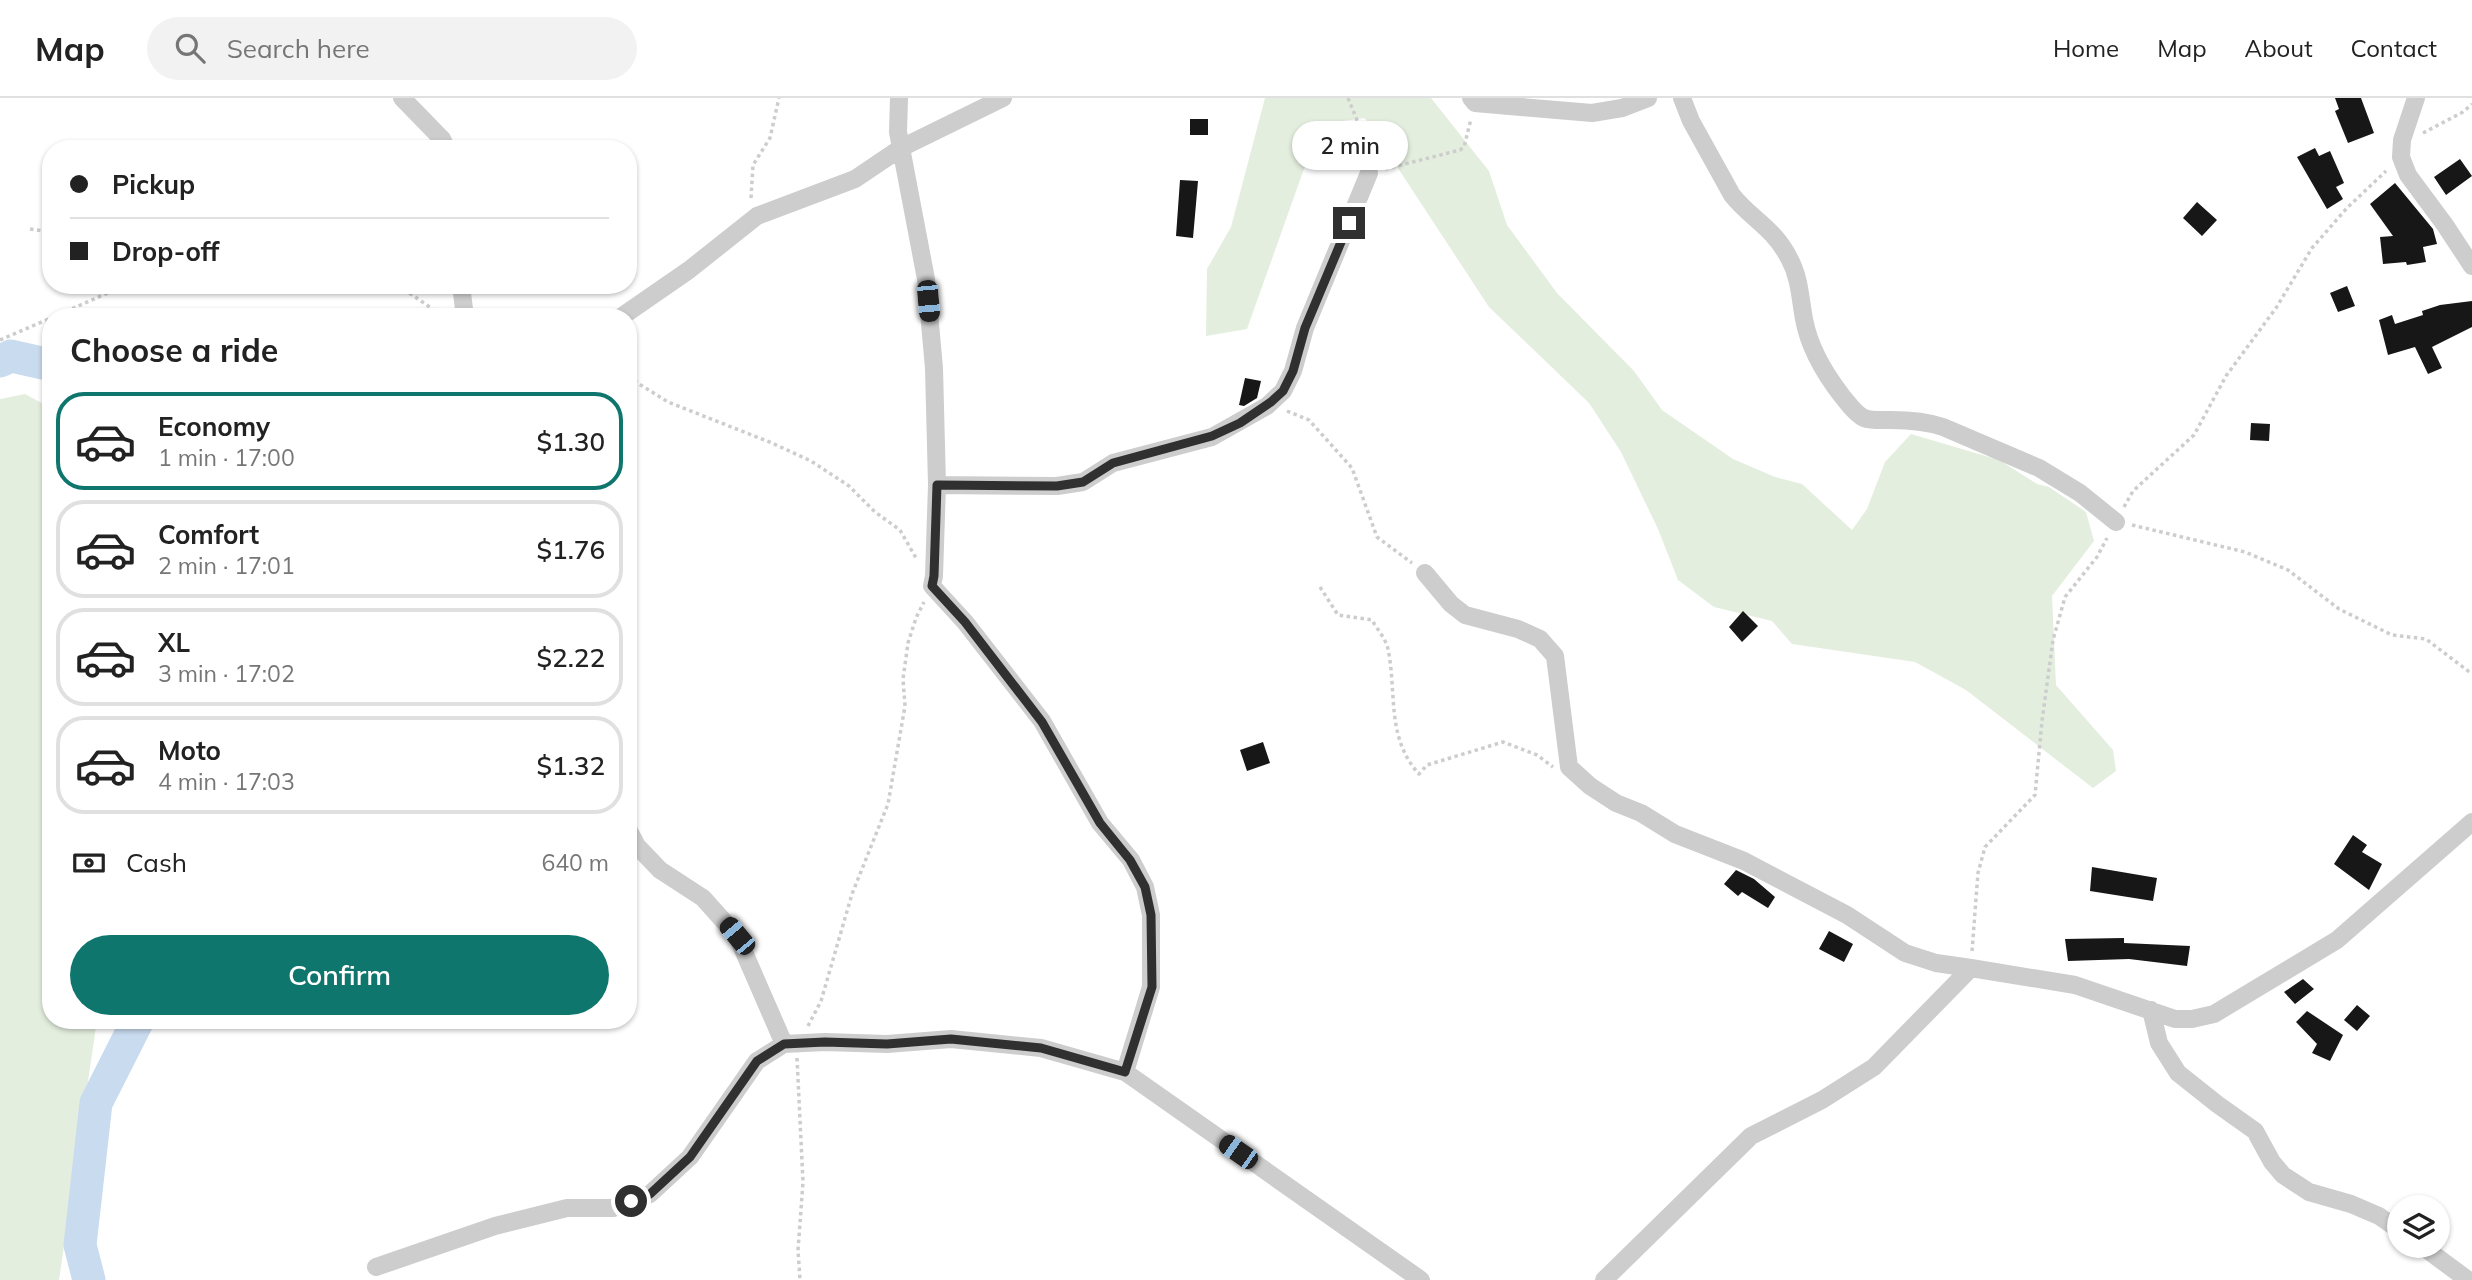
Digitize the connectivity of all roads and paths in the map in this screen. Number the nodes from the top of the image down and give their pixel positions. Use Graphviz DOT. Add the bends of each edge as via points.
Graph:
graph roads {
  1 [pos="402,98"];
  2 [pos="779,98"];
  3 [pos="899,98"];
  4 [pos="1003,98"];
  5 [pos="1348,98"];
  6 [pos="1647,98"];
  7 [pos="1682,98"];
  8 [pos="2416,98"];
  9 [pos="1473,100"];
  10 [pos="2472,104"];
  11 [pos="442,140"];
  12 [pos="901,148"];
  13 [pos="2401,156"];
  14 [pos="1369,173"];
  15 [pos="750,222"];
  16 [pos="30,229"];
  17 [pos="42,231"];
  18 [pos="2472,266"];
  19 [pos="110,294"];
  20 [pos="411,294"];
  21 [pos="75,308"];
  22 [pos="431,308"];
  23 [pos="634,308"];
  24 [pos="42,321"];
  25 [pos="0,340"];
  26 [pos="637,383"];
  27 [pos="1271,402"];
  28 [pos="937,485"];
  29 [pos="2116,522"];
  30 [pos="1425,573"];
  31 [pos="932,586"];
  32 [pos="1320,587"];
  33 [pos="2472,674"];
  34 [pos="1569,767"];
  35 [pos="2472,822"];
  36 [pos="637,846"];
  37 [pos="1971,968"];
  38 [pos="2151,1010"];
  39 [pos="790,1044"];
  40 [pos="1125,1072"];
  41 [pos="2387,1222"];
  42 [pos="2438,1258"];
  43 [pos="376,1267"];
  44 [pos="800,1280"];
  45 [pos="1421,1280"];
  46 [pos="1604,1280"];
  47 [pos="2468,1280"];
  1 -- 11 [label="street"];
  2 -- 15 [label="path" via="770,138 753,165"];
  3 -- 12 [label="street"];
  4 -- 12 [label="street"];
  5 -- 14 [label="path"];
  6 -- 9 [label="street" via="1592,114"];
  7 -- 29 [label="street" via="1732,195 1771,231 1791,261 1811,342 1855,412 1874,420 1943,427 2039,468"];
  8 -- 13 [label="street"];
  9 -- 14 [label="path" via="1460,150"];
  10 -- 13 [label="path" via="2416,136"];
  12 -- 15 [label="street" via="855,179"];
  12 -- 28 [label="street" via="926,279"];
  13 -- 18 [label="street" via="2408,175"];
  13 -- 29 [label="path" via="2312,248 2276,308 2226,376 2194,435 2133,491"];
  14 -- 27 [label="street" via="1305,328 1293,371"];
  15 -- 23 [label="street"];
  16 -- 17 [label="path"];
  19 -- 21 [label="path"];
  20 -- 22 [label="path"];
  24 -- 25 [label="path"];
  26 -- 31 [label="path" via="668,402 811,461 849,486 900,530"];
  27 -- 28 [label="street" via="1212,436 1113,463 1083,482"];
  27 -- 30 [label="path" via="1309,420 1352,468 1377,537"];
  28 -- 31 [label="street"];
  29 -- 33 [label="path" via="2245,552 2288,570 2339,608 2392,635 2426,639"];
  29 -- 37 [label="path" via="2097,557 2065,597 2053,640 2035,795 1986,847 1978,873"];
  30 -- 34 [label="street" via="1465,615 1540,639 1555,656"];
  31 -- 39 [label="path" via="908,643 905,706 888,804 852,894 821,1002"];
  31 -- 40 [label="street" via="1042,722 1100,823 1145,887 1151,915 1152,987"];
  32 -- 34 [label="path" via="1338,615 1372,620 1387,646 1396,731 1407,761 1419,774 1427,765 1503,743 1536,755 1560,772"];
  34 -- 37 [label="street" via="1616,803 1675,834 1744,861 1847,915 1905,953"];
  35 -- 38 [label="street" via="2337,940 2214,1014 2175,1019"];
  36 -- 39 [label="street" via="660,870 703,898 737,936"];
  37 -- 38 [label="street" via="2075,985"];
  37 -- 46 [label="street" via="1874,1067 1751,1136"];
  38 -- 41 [label="street" via="2159,1043 2178,1073 2255,1131 2283,1175 2309,1192 2351,1204"];
  39 -- 40 [label="street" via="951,1039 1041,1048"];
  39 -- 43 [label="street" via="757,1061 690,1157 650,1194 613,1208 566,1208 495,1226"];
  39 -- 44 [label="path" via="803,1182"];
  40 -- 45 [label="street"];
  42 -- 47 [label="street"];
}
